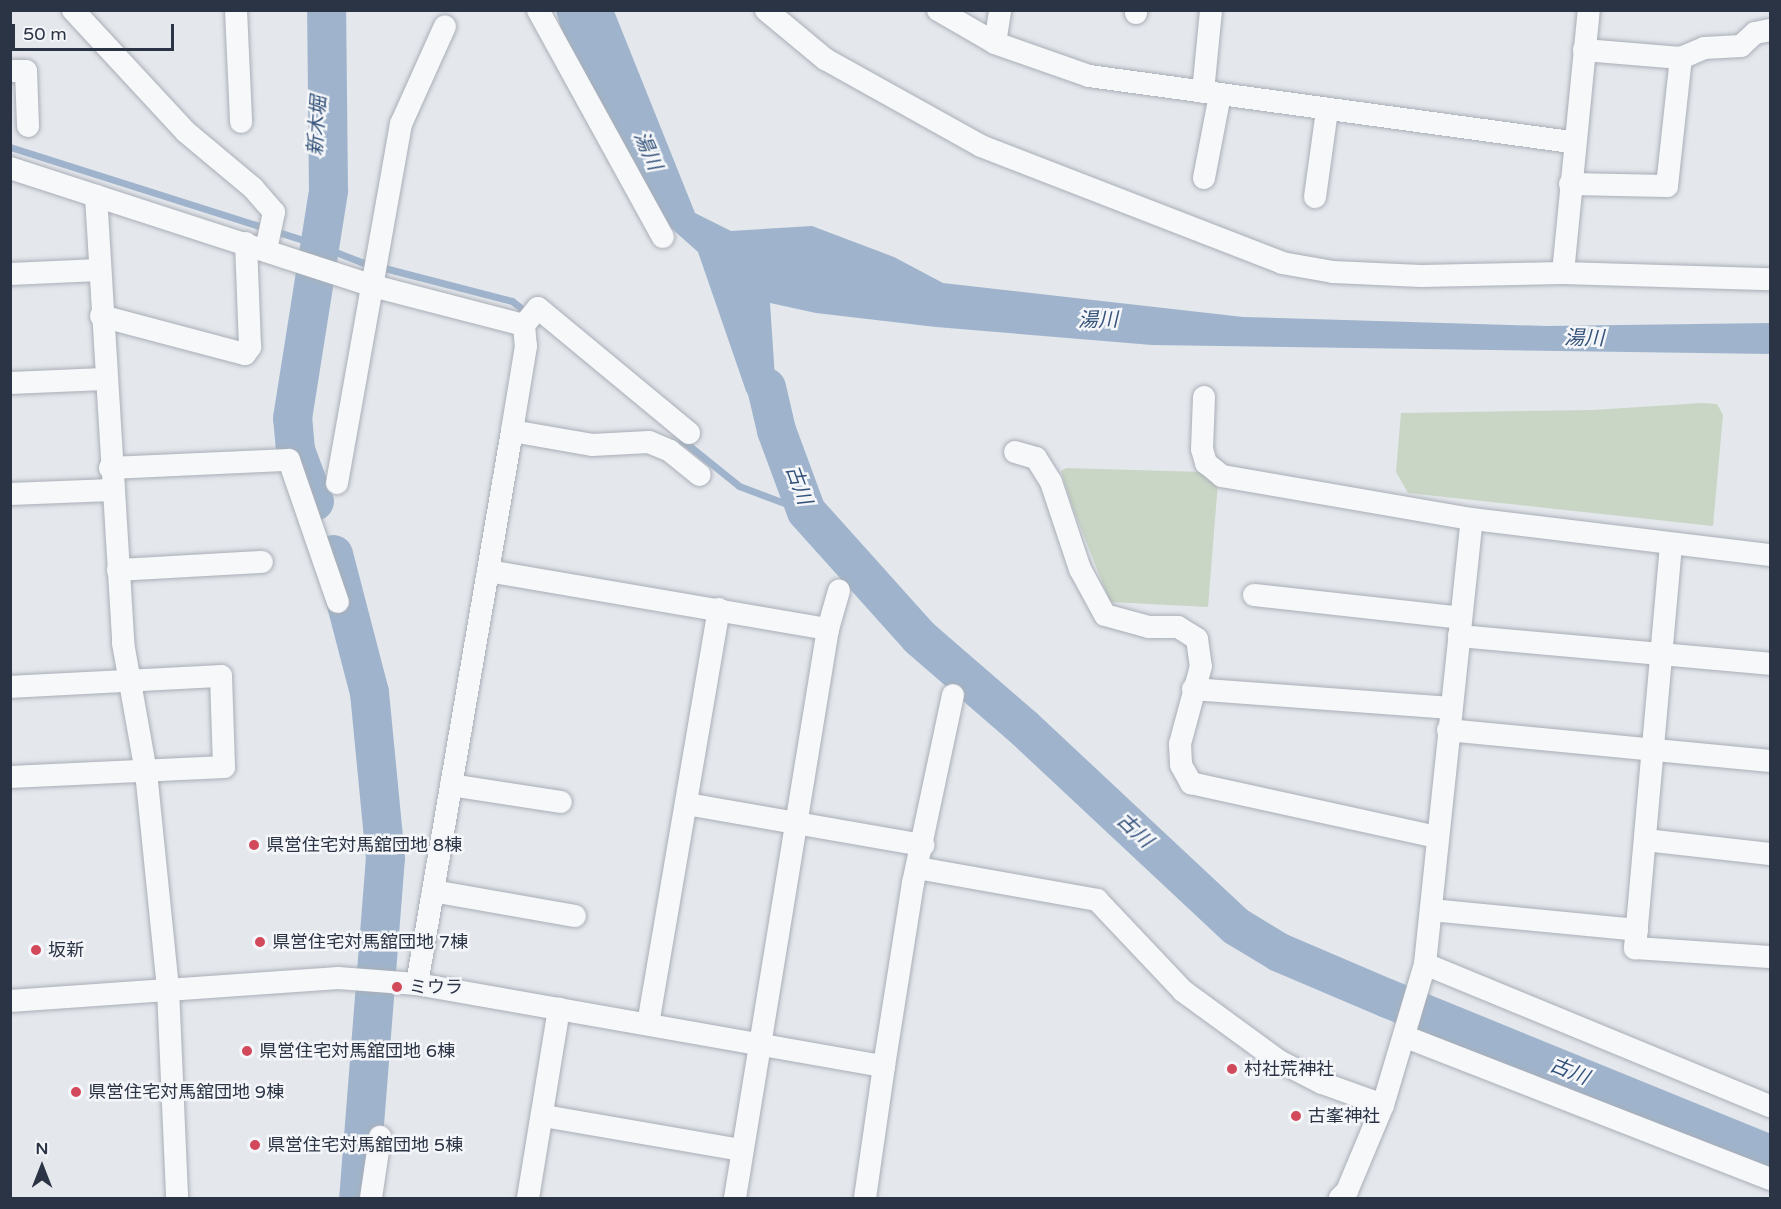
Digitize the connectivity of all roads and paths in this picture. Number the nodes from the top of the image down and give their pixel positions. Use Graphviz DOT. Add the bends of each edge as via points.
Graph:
graph roads {
  1 [pos="73,10"];
  2 [pos="236,10"];
  3 [pos="538,10"];
  4 [pos="766,10"];
  5 [pos="938,10"];
  6 [pos="1000,10"];
  7 [pos="1211,10"];
  8 [pos="1589,10"];
  9 [pos="445,26"];
  10 [pos="1770,30"];
  11 [pos="995,43"];
  12 [pos="1584,51"];
  13 [pos="1681,58"];
  14 [pos="10,71"];
  15 [pos="1211,94"];
  16 [pos="1327,111"];
  17 [pos="241,122"];
  18 [pos="28,126"];
  19 [pos="1575,143"];
  20 [pos="10,168"];
  21 [pos="1204,178"];
  22 [pos="1570,184"];
  23 [pos="96,196"];
  24 [pos="1315,197"];
  25 [pos="663,237"];
  26 [pos="263,238"];
  27 [pos="99,270"];
  28 [pos="1563,273"];
  29 [pos="10,274"];
  30 [pos="1770,279"];
  31 [pos="373,286"];
  32 [pos="101,316"];
  33 [pos="524,325"];
  34 [pos="104,379"];
  35 [pos="10,383"];
  36 [pos="1204,397"];
  37 [pos="512,431"];
  38 [pos="689,433"];
  39 [pos="1015,452"];
  40 [pos="700,475"];
  41 [pos="111,479"];
  42 [pos="337,483"];
  43 [pos="10,494"];
  44 [pos="1472,519"];
  45 [pos="1671,545"];
  46 [pos="1770,555"];
  47 [pos="262,562"];
  48 [pos="118,570"];
  49 [pos="488,571"];
  50 [pos="839,591"];
  51 [pos="1254,594"];
  52 [pos="338,602"];
  53 [pos="719,609"];
  54 [pos="1460,627"];
  55 [pos="828,629"];
  56 [pos="1661,653"];
  57 [pos="1770,664"];
  58 [pos="132,681"];
  59 [pos="10,687"];
  60 [pos="1193,689"];
  61 [pos="953,695"];
  62 [pos="1449,719"];
  63 [pos="1653,747"];
  64 [pos="1770,761"];
  65 [pos="146,772"];
  66 [pos="10,777"];
  67 [pos="451,785"];
  68 [pos="561,802"];
  69 [pos="687,804"];
  70 [pos="797,824"];
  71 [pos="1436,837"];
  72 [pos="1645,840"];
  73 [pos="923,845"];
  74 [pos="1770,854"];
  75 [pos="918,868"];
  76 [pos="433,891"];
  77 [pos="1431,910"];
  78 [pos="575,916"];
  79 [pos="1637,930"];
  80 [pos="1770,957"];
  81 [pos="1425,964"];
  82 [pos="417,984"];
  83 [pos="168,989"];
  84 [pos="10,1001"];
  85 [pos="559,1009"];
  86 [pos="648,1024"];
  87 [pos="1406,1037"];
  88 [pos="759,1044"];
  89 [pos="884,1066"];
  90 [pos="1383,1105"];
  91 [pos="1770,1106"];
  92 [pos="544,1116"];
  93 [pos="380,1137"];
  94 [pos="740,1150"];
  95 [pos="1770,1179"];
  96 [pos="177,1198"];
  97 [pos="371,1198"];
  98 [pos="528,1198"];
  99 [pos="735,1198"];
  100 [pos="865,1198"];
  101 [pos="1340,1198"];
  1 -- 26 [label="street" via="186,132 253,188 274,212"];
  2 -- 17 [label="street"];
  3 -- 25 [label="street"];
  4 -- 28 [label="street" via="825,59 981,146 1282,263 1333,272 1421,276"];
  5 -- 11 [label="street"];
  6 -- 11 [label="street"];
  7 -- 15 [label="street"];
  8 -- 12 [label="street"];
  9 -- 31 [label="street" via="401,124"];
  10 -- 13 [label="street" via="1755,33 1741,46 1704,48"];
  11 -- 15 [label="street" via="1089,76"];
  12 -- 13 [label="street"];
  12 -- 19 [label="street"];
  13 -- 22 [label="street" via="1667,186"];
  14 -- 18 [label="street" via="26,70"];
  15 -- 16 [label="street"];
  15 -- 21 [label="street"];
  16 -- 19 [label="street"];
  16 -- 24 [label="street"];
  19 -- 22 [label="street"];
  20 -- 23 [label="street"];
  22 -- 28 [label="street"];
  23 -- 26 [label="street"];
  23 -- 27 [label="street"];
  26 -- 31 [label="street" via="319,267"];
  26 -- 32 [label="street" via="246,354"];
  27 -- 29 [label="street"];
  27 -- 32 [label="street"];
  28 -- 30 [label="street"];
  31 -- 33 [label="street"];
  31 -- 42 [label="street"];
  32 -- 34 [label="street"];
  33 -- 37 [label="street" via="526,346"];
  33 -- 38 [label="street" via="538,308"];
  34 -- 35 [label="street"];
  34 -- 41 [label="street"];
  36 -- 44 [label="street" via="1206,463 1222,476"];
  37 -- 40 [label="street" via="592,445 649,442 670,451"];
  37 -- 49 [label="street"];
  39 -- 60 [label="street" via="1036,458 1051,482 1080,569 1105,615 1149,627 1179,627 1197,639 1201,666"];
  41 -- 43 [label="street"];
  41 -- 48 [label="street"];
  41 -- 52 [label="street" via="289,460"];
  44 -- 45 [label="street"];
  44 -- 54 [label="street"];
  45 -- 46 [label="street"];
  45 -- 56 [label="street"];
  47 -- 48 [label="street"];
  48 -- 58 [label="street" via="123,643"];
  49 -- 53 [label="street"];
  49 -- 67 [label="street"];
  50 -- 55 [label="street"];
  51 -- 54 [label="street"];
  53 -- 55 [label="street"];
  53 -- 69 [label="street"];
  54 -- 56 [label="street"];
  54 -- 62 [label="street"];
  55 -- 70 [label="street"];
  56 -- 57 [label="street"];
  56 -- 63 [label="street"];
  58 -- 59 [label="street"];
  58 -- 65 [label="street"];
  58 -- 65 [label="street" via="221,676 224,767"];
  60 -- 62 [label="street"];
  60 -- 71 [label="street" via="1180,744 1181,765 1191,783"];
  61 -- 73 [label="street"];
  62 -- 63 [label="street"];
  62 -- 71 [label="street"];
  63 -- 64 [label="street"];
  63 -- 72 [label="street"];
  65 -- 66 [label="street"];
  65 -- 83 [label="street"];
  67 -- 68 [label="street"];
  67 -- 76 [label="street"];
  69 -- 70 [label="street"];
  69 -- 86 [label="street"];
  70 -- 73 [label="street"];
  70 -- 88 [label="street"];
  71 -- 77 [label="street"];
  72 -- 74 [label="street"];
  72 -- 79 [label="street"];
  73 -- 75 [label="street"];
  75 -- 89 [label="street"];
  75 -- 90 [label="street" via="1097,900 1183,990 1279,1061 1322,1083"];
  76 -- 78 [label="street"];
  76 -- 82 [label="street"];
  77 -- 79 [label="street"];
  77 -- 81 [label="street"];
  79 -- 80 [label="street" via="1635,948"];
  81 -- 87 [label="street"];
  81 -- 91 [label="street"];
  82 -- 83 [label="street" via="338,978"];
  82 -- 85 [label="street"];
  83 -- 84 [label="street"];
  83 -- 96 [label="street"];
  85 -- 86 [label="street"];
  85 -- 92 [label="street"];
  86 -- 88 [label="street"];
  87 -- 90 [label="street"];
  87 -- 95 [label="street"];
  88 -- 89 [label="street"];
  88 -- 94 [label="street"];
  89 -- 100 [label="street"];
  90 -- 101 [label="street" via="1347,1191"];
  92 -- 94 [label="street"];
  92 -- 98 [label="street"];
  93 -- 97 [label="street"];
  94 -- 99 [label="street"];
}
